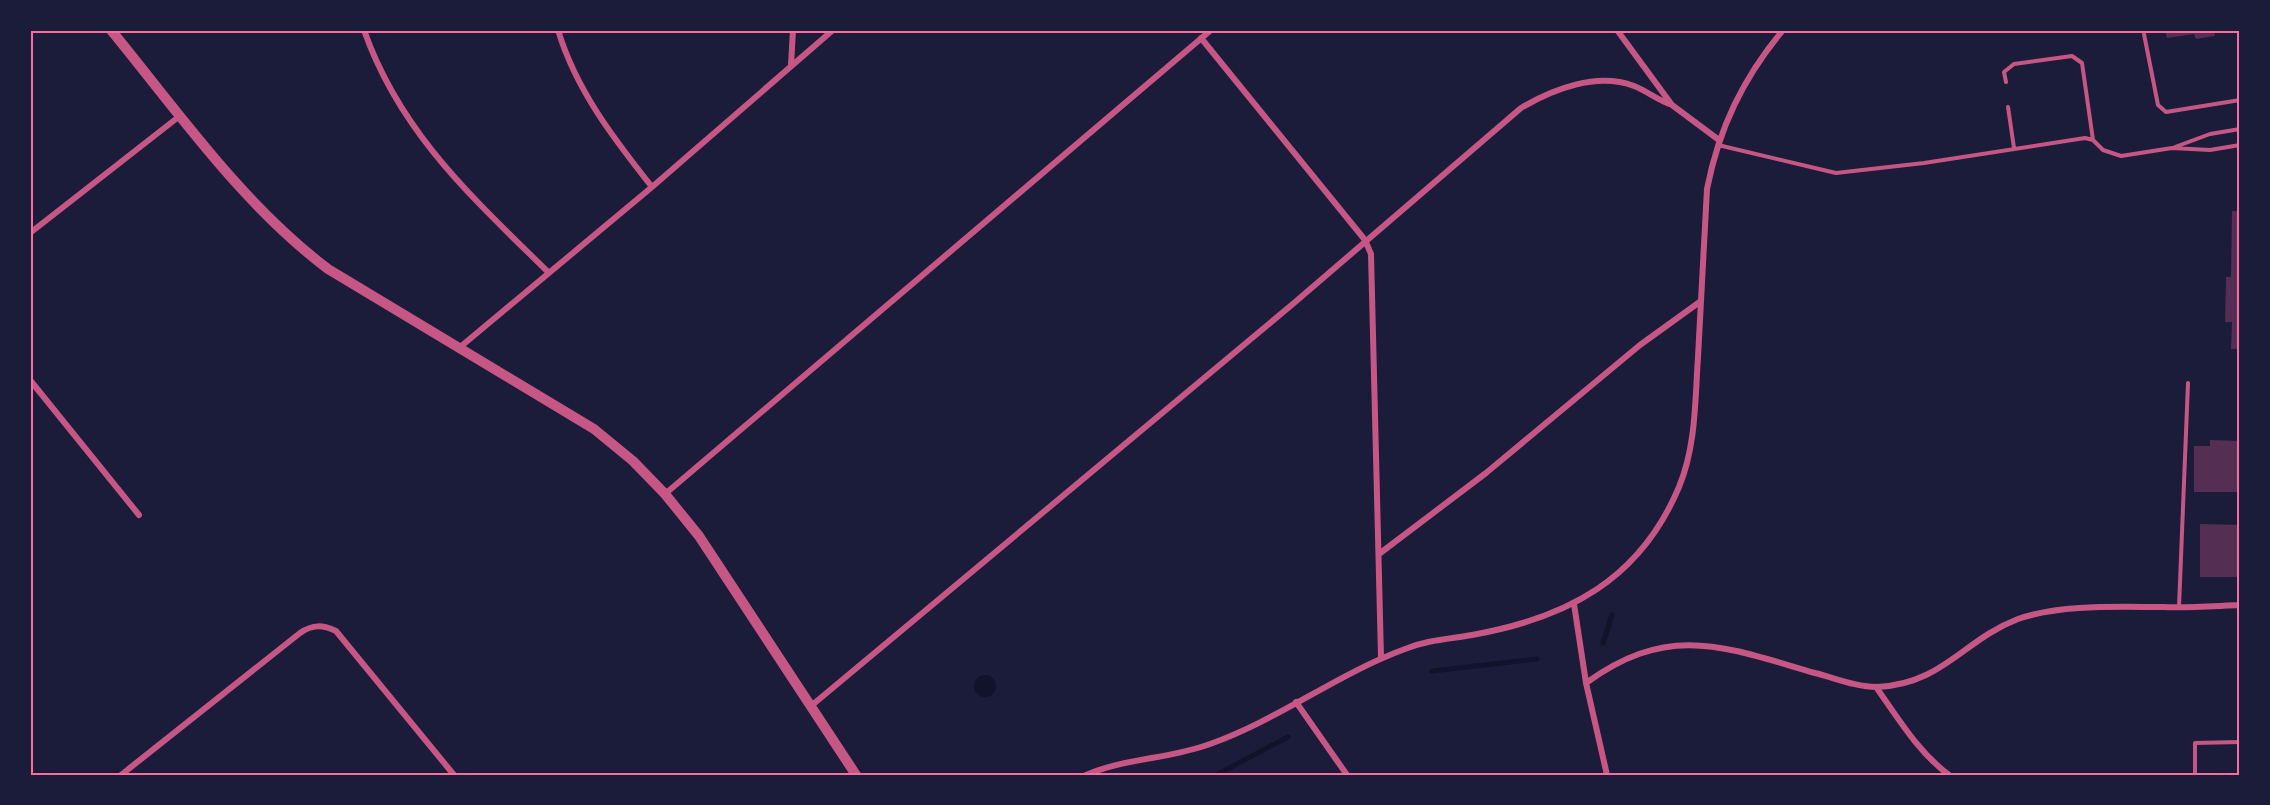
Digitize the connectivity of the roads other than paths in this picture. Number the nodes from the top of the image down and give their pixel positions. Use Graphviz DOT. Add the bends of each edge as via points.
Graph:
graph roads {
  1 [pos="111,30"];
  2 [pos="364,30"];
  3 [pos="558,30"];
  4 [pos="794,30"];
  5 [pos="833,30"];
  6 [pos="1211,30"];
  7 [pos="1617,30"];
  8 [pos="1783,30"];
  9 [pos="2144,34"];
  10 [pos="1201,38"];
  11 [pos="792,66"];
  12 [pos="2006,82"];
  13 [pos="2240,100"];
  14 [pos="1672,105"];
  15 [pos="2008,106"];
  16 [pos="181,115"];
  17 [pos="2240,129"];
  18 [pos="2093,140"];
  19 [pos="1718,142"];
  20 [pos="2240,145"];
  21 [pos="2014,148"];
  22 [pos="2172,148"];
  23 [pos="652,187"];
  24 [pos="30,233"];
  25 [pos="1365,240"];
  26 [pos="548,272"];
  27 [pos="1701,301"];
  28 [pos="459,348"];
  29 [pos="30,380"];
  30 [pos="2188,382"];
  31 [pos="665,494"];
  32 [pos="139,515"];
  33 [pos="1379,554"];
  34 [pos="1574,604"];
  35 [pos="2240,605"];
  36 [pos="2179,607"];
  37 [pos="1381,657"];
  38 [pos="1586,682"];
  39 [pos="1876,687"];
  40 [pos="1296,702"];
  41 [pos="811,706"];
  42 [pos="2240,742"];
  43 [pos="121,775"];
  44 [pos="454,775"];
  45 [pos="856,775"];
  46 [pos="1086,775"];
  47 [pos="1347,775"];
  48 [pos="1606,775"];
  49 [pos="1949,775"];
  50 [pos="2195,775"];
  1 -- 16 [label="street"];
  2 -- 26 [label="street" via="386,82 432,153"];
  3 -- 23 [label="street" via="591,104"];
  4 -- 11 [label="street"];
  5 -- 11 [label="street"];
  6 -- 10 [label="street"];
  7 -- 14 [label="street"];
  8 -- 19 [label="street" via="1747,78"];
  9 -- 13 [label="lane" via="2158,105 2166,112"];
  10 -- 25 [label="street"];
  10 -- 31 [label="street"];
  11 -- 23 [label="street"];
  12 -- 18 [label="lane" via="2004,72 2014,64 2078,58 2082,63"];
  14 -- 19 [label="street"];
  14 -- 25 [label="street" via="1632,85 1605,82 1561,88 1540,97 1521,108"];
  15 -- 21 [label="lane"];
  16 -- 24 [label="street"];
  16 -- 28 [label="street" via="252,201 296,245 328,269"];
  17 -- 22 [label="lane" via="2210,134"];
  18 -- 21 [label="lane"];
  18 -- 22 [label="lane" via="2114,155"];
  19 -- 21 [label="lane" via="1836,173"];
  19 -- 27 [label="street" via="1707,189"];
  20 -- 22 [label="lane" via="2210,150"];
  23 -- 26 [label="street"];
  25 -- 33 [label="street" via="1371,254"];
  25 -- 41 [label="street"];
  26 -- 28 [label="street"];
  27 -- 33 [label="street" via="1640,345 1486,473"];
  27 -- 34 [label="street" via="1692,442 1679,487 1650,539 1628,564"];
  28 -- 31 [label="street" via="594,429"];
  29 -- 32 [label="street"];
  30 -- 36 [label="lane"];
  31 -- 41 [label="street" via="699,536"];
  33 -- 37 [label="street"];
  34 -- 37 [label="street" via="1513,626 1431,640"];
  34 -- 38 [label="street"];
  35 -- 36 [label="street"];
  36 -- 39 [label="street" via="2111,606 2020,619 1981,640 1940,670 1919,679"];
  37 -- 40 [label="street"];
  38 -- 39 [label="street" via="1606,668 1643,652 1699,644"];
  38 -- 48 [label="street"];
  39 -- 49 [label="street" via="1918,746"];
  40 -- 46 [label="street" via="1209,745 1126,762"];
  40 -- 47 [label="street"];
  41 -- 45 [label="street"];
  42 -- 50 [label="lane" via="2195,743"];
  43 -- 44 [label="street" via="300,633 309,627 325,626 336,631"];
}
